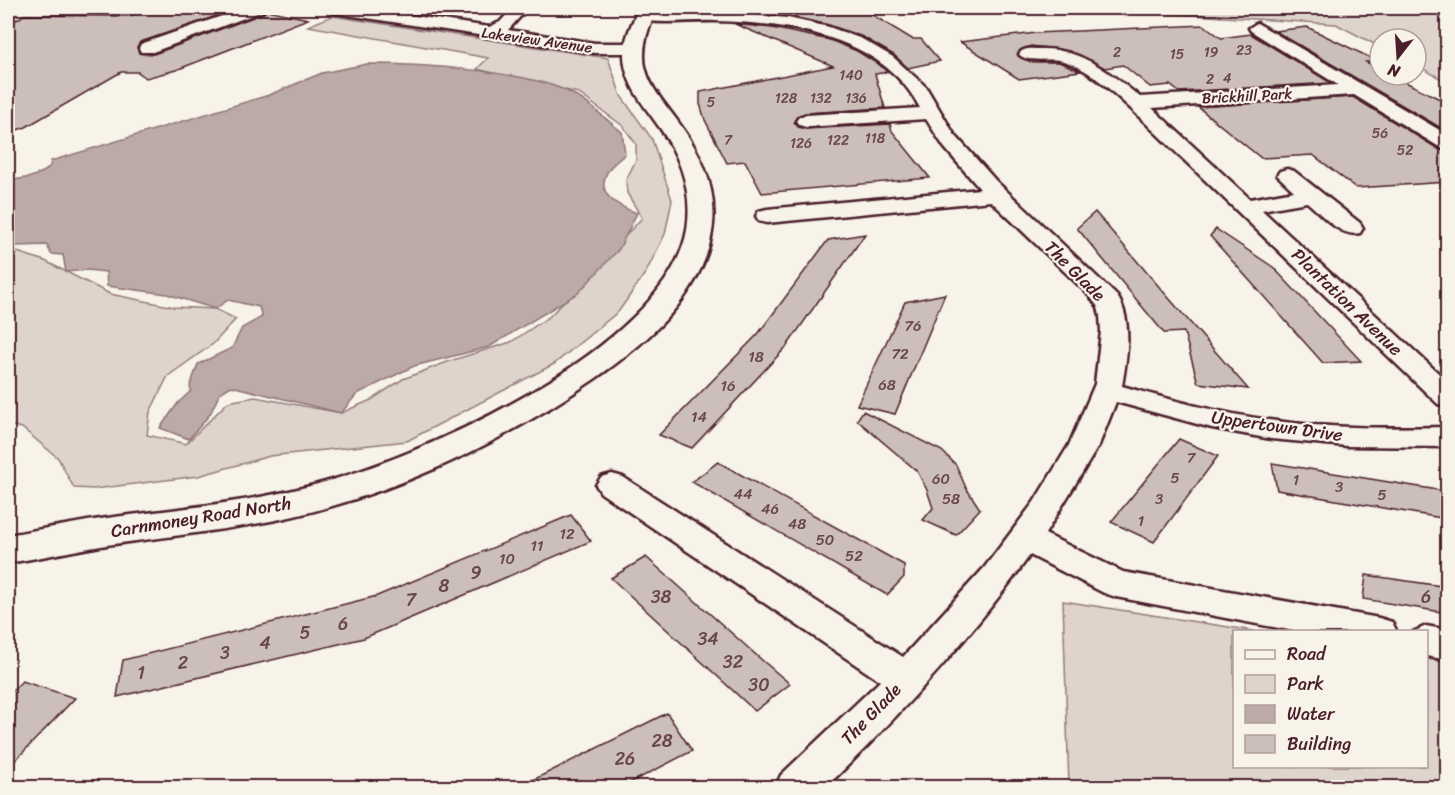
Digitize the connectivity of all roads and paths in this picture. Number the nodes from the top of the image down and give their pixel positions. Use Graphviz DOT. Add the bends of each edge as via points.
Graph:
graph roads {
  1 [pos="258,8"];
  2 [pos="333,8"];
  3 [pos="521,8"];
  4 [pos="360,10"];
  5 [pos="645,12"];
  6 [pos="1257,28"];
  7 [pos="489,33"];
  8 [pos="147,48"];
  9 [pos="634,48"];
  10 [pos="1027,54"];
  11 [pos="1359,89"];
  12 [pos="1136,103"];
  13 [pos="931,112"];
  14 [pos="806,121"];
  15 [pos="1448,144"];
  16 [pos="1287,175"];
  17 [pos="995,194"];
  18 [pos="1310,195"];
  19 [pos="1247,206"];
  20 [pos="767,216"];
  21 [pos="1352,228"];
  22 [pos="1109,391"];
  23 [pos="1448,398"];
  24 [pos="1448,437"];
  25 [pos="612,485"];
  26 [pos="1025,538"];
  27 [pos="8,549"];
  28 [pos="1368,630"];
  29 [pos="1428,641"];
  30 [pos="1448,645"];
  31 [pos="906,678"];
  32 [pos="796,788"];
  1 -- 8 [label="street"];
  2 -- 4 [label="street, Lakeview Avenue"];
  3 -- 7 [label="street" via="506,25"];
  4 -- 7 [label="street, Lakeview Avenue"];
  5 -- 9 [label="street, Carnmoney Road North"];
  5 -- 13 [label="street, The Glade" via="771,19 836,35 881,56 916,87"];
  6 -- 11 [label="street"];
  7 -- 9 [label="street, Lakeview Avenue" via="595,48"];
  9 -- 27 [label="street, Carnmoney Road North" via="639,83 691,160 698,183 700,230 694,256 676,287 652,317 618,347 518,415 459,445 333,493 257,511"];
  10 -- 12 [label="street, Plantation Avenue" via="1055,54 1089,64"];
  11 -- 12 [label="street, Brickhill Park"];
  11 -- 15 [label="street"];
  12 -- 19 [label="street, Plantation Avenue"];
  13 -- 14 [label="street"];
  13 -- 17 [label="street, The Glade" via="945,135"];
  16 -- 18 [label="street"];
  17 -- 20 [label="street"];
  17 -- 22 [label="street, The Glade" via="1091,284 1111,308 1116,342"];
  18 -- 19 [label="street"];
  18 -- 21 [label="street"];
  19 -- 23 [label="street, Plantation Avenue"];
  22 -- 24 [label="street, Uppertown Drive" via="1248,426 1363,438"];
  22 -- 26 [label="street, The Glade" via="1068,477"];
  25 -- 31 [label="street"];
  26 -- 28 [label="street" via="1116,584"];
  26 -- 31 [label="street, The Glade" via="994,582"];
  29 -- 30 [label="street"];
  31 -- 32 [label="street, The Glade"];
}
